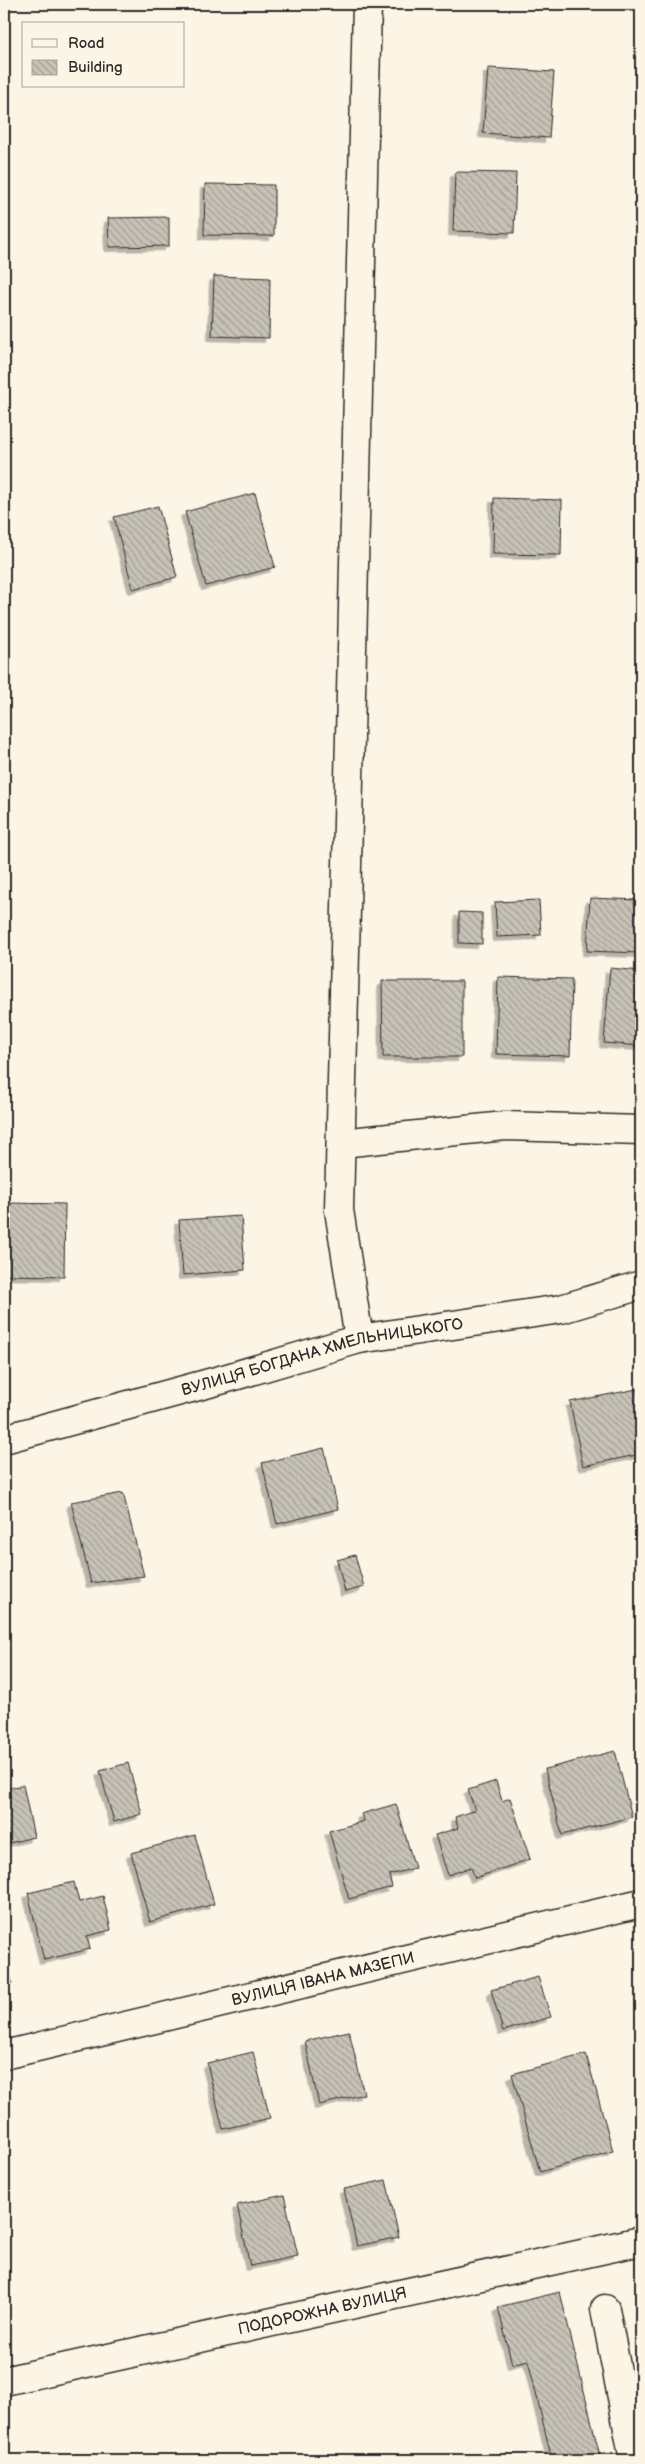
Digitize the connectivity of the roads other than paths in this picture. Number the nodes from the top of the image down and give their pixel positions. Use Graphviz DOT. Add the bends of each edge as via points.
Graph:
graph roads {
  1 [pos="367,4"];
  2 [pos="641,1130"];
  3 [pos="341,1143"];
  4 [pos="641,1285"];
  5 [pos="359,1339"];
  6 [pos="4,1439"];
  7 [pos="641,1903"];
  8 [pos="4,2055"];
  9 [pos="641,2241"];
  10 [pos="605,2310"];
  11 [pos="4,2381"];
  12 [pos="634,2460"];
  1 -- 3 [label="street"];
  2 -- 3 [label="street" via="505,1126"];
  3 -- 5 [label="street" via="339,1210"];
  4 -- 5 [label="street, ВУЛИЦЯ БОГДАНА ХМЕЛЬНИЦЬКОГО" via="561,1309"];
  5 -- 6 [label="street, ВУЛИЦЯ БОГДАНА ХМЕЛЬНИЦЬКОГО"];
  7 -- 8 [label="street, ВУЛИЦЯ ІВАНА МАЗЕПИ"];
  9 -- 11 [label="street, ПОДОРОЖНА ВУЛИЦЯ"];
  10 -- 12 [label="street"];
}
